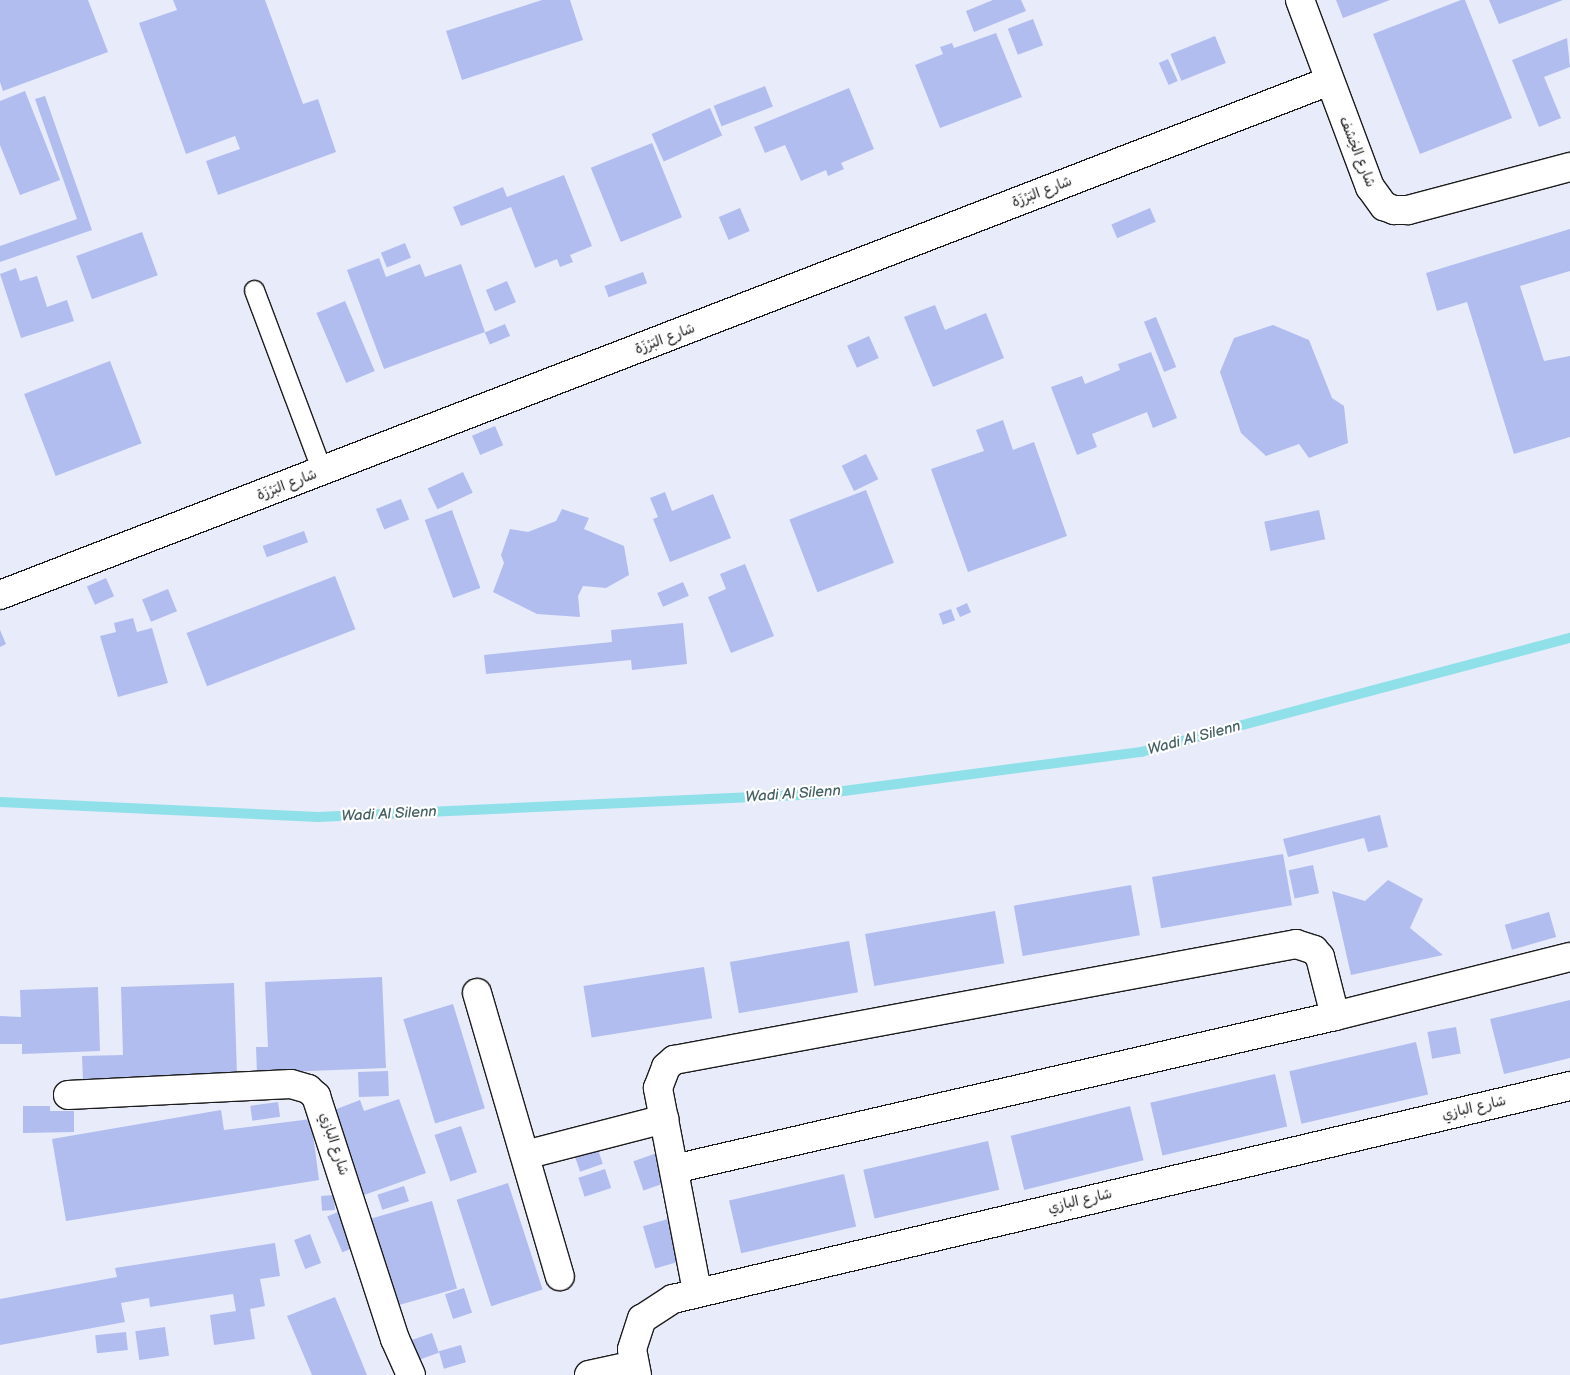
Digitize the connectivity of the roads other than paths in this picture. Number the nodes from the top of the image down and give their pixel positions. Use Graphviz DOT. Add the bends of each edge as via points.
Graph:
graph roads {
  1 [pos="1300,0"];
  2 [pos="1329,82"];
  3 [pos="1570,167"];
  4 [pos="254,290"];
  5 [pos="322,471"];
  6 [pos="0,595"];
  7 [pos="1570,957"];
  8 [pos="477,993"];
  9 [pos="1335,1016"];
  10 [pos="1570,1086"];
  11 [pos="68,1095"];
  12 [pos="664,1119"];
  13 [pos="525,1155"];
  14 [pos="674,1169"];
  15 [pos="560,1276"];
  16 [pos="697,1292"];
  17 [pos="635,1370"];
  18 [pos="411,1375"];
  19 [pos="589,1375"];
  1 -- 2 [label="street, شارع الخِشف"];
  2 -- 3 [label="street, شارع الخِشف" via="1370,187 1384,206 1394,210 1408,210"];
  2 -- 5 [label="street, شارع البَرْزَة"];
  4 -- 5 [label="lane"];
  5 -- 6 [label="street, شارع البَرْزَة"];
  7 -- 9 [label="street"];
  8 -- 13 [label="street"];
  9 -- 12 [label="street" via="1320,957 1314,950 1296,944 685,1056 666,1067 661,1078 658,1088"];
  9 -- 14 [label="street"];
  10 -- 16 [label="street, شارع البازي"];
  11 -- 18 [label="street, شارع البازي" via="291,1084 308,1089 316,1096 395,1339"];
  12 -- 13 [label="street"];
  12 -- 14 [label="street"];
  13 -- 15 [label="street"];
  14 -- 16 [label="street"];
  16 -- 17 [label="street, شارع البازي" via="673,1299 642,1319 634,1341"];
  17 -- 19 [label="street, شارع البازي"];
}
